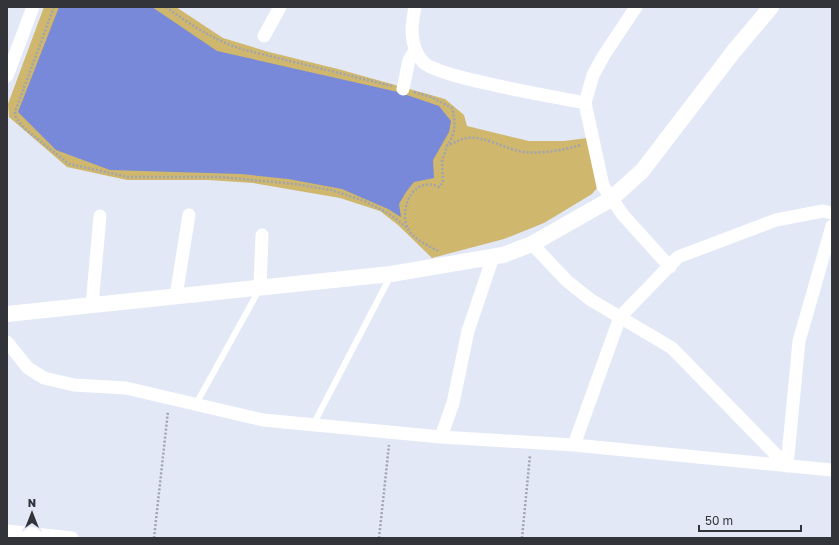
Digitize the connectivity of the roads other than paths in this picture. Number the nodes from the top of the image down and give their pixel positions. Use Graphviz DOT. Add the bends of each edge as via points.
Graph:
graph roads {
  1 [pos="33,7"];
  2 [pos="280,7"];
  3 [pos="415,7"];
  4 [pos="771,7"];
  5 [pos="632,8"];
  6 [pos="264,36"];
  7 [pos="415,50"];
  8 [pos="10,61"];
  9 [pos="7,76"];
  10 [pos="403,89"];
  11 [pos="585,103"];
  12 [pos="611,199"];
  13 [pos="832,213"];
  14 [pos="189,215"];
  15 [pos="100,216"];
  16 [pos="832,226"];
  17 [pos="262,235"];
  18 [pos="532,244"];
  19 [pos="492,257"];
  20 [pos="670,267"];
  21 [pos="391,274"];
  22 [pos="260,288"];
  23 [pos="176,296"];
  24 [pos="92,306"];
  25 [pos="7,314"];
  26 [pos="620,317"];
  27 [pos="7,342"];
  28 [pos="196,404"];
  29 [pos="312,425"];
  30 [pos="441,437"];
  31 [pos="574,445"];
  32 [pos="787,466"];
  33 [pos="832,470"];
  34 [pos="7,531"];
  35 [pos="72,538"];
  1 -- 8 [label="street"];
  2 -- 6 [label="street"];
  3 -- 7 [label="street" via="412,37"];
  4 -- 12 [label="street" via="642,171"];
  5 -- 11 [label="street" via="593,75"];
  7 -- 10 [label="street" via="409,60"];
  7 -- 11 [label="street" via="424,63 436,70"];
  8 -- 9 [label="street"];
  11 -- 12 [label="street" via="603,186"];
  12 -- 18 [label="street"];
  12 -- 20 [label="street"];
  13 -- 20 [label="street" via="823,211 776,220 678,257"];
  14 -- 23 [label="street"];
  15 -- 24 [label="street"];
  16 -- 32 [label="street" via="799,341"];
  17 -- 22 [label="street"];
  18 -- 19 [label="street"];
  18 -- 26 [label="street" via="567,280 591,300"];
  19 -- 21 [label="street"];
  19 -- 30 [label="street" via="468,331 453,403"];
  20 -- 26 [label="street"];
  21 -- 22 [label="street"];
  21 -- 29 [label="lane"];
  22 -- 23 [label="street"];
  22 -- 28 [label="lane"];
  23 -- 24 [label="street"];
  24 -- 25 [label="street"];
  26 -- 31 [label="street"];
  26 -- 32 [label="street" via="672,348"];
  27 -- 28 [label="street" via="28,368 44,378 74,385 126,388"];
  28 -- 29 [label="street" via="263,420"];
  29 -- 30 [label="street"];
  30 -- 31 [label="street"];
  31 -- 32 [label="street"];
  32 -- 33 [label="street"];
  34 -- 35 [label="street"];
}
